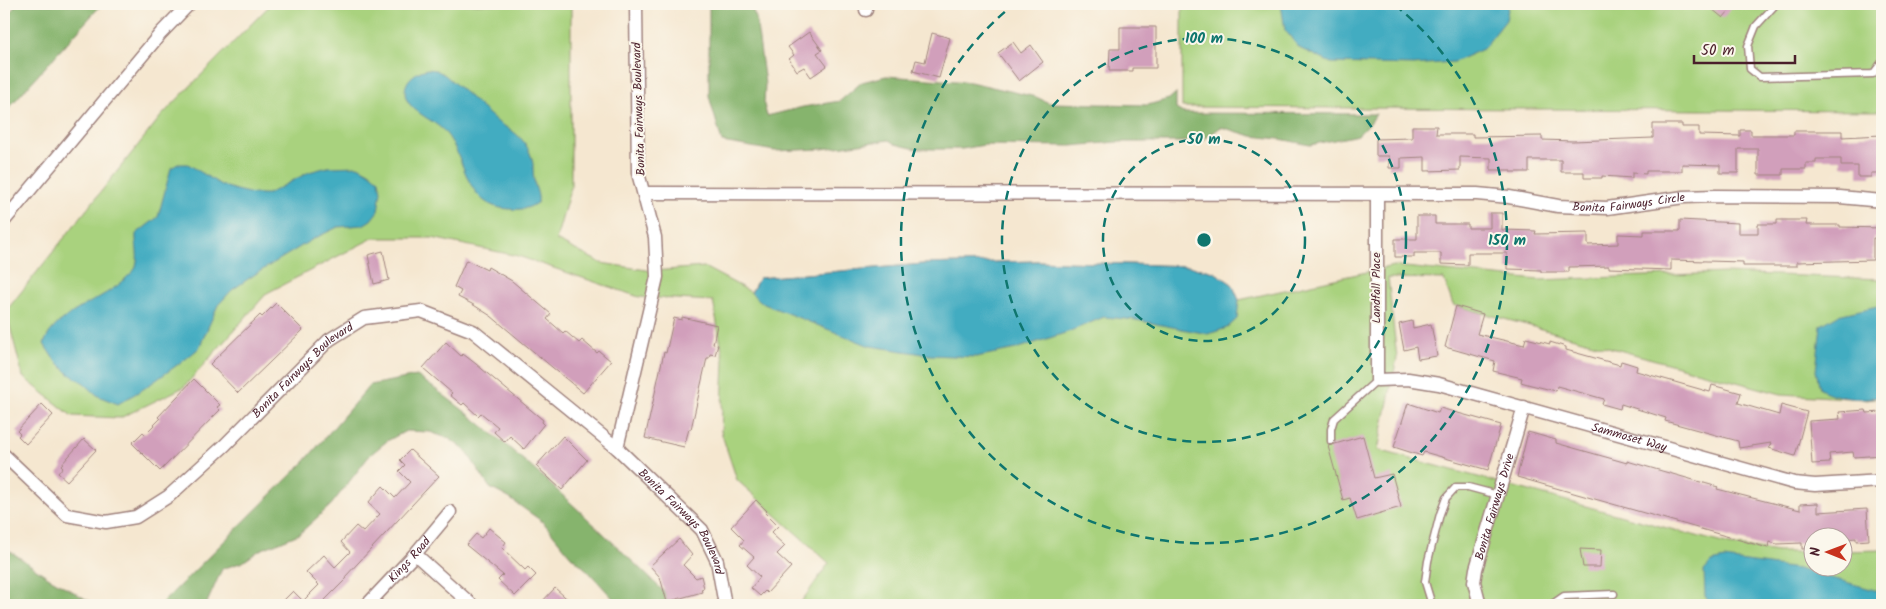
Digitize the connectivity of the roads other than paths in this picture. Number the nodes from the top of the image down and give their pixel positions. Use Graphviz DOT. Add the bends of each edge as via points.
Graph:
graph roads {
  1 [pos="189,4"];
  2 [pos="636,4"];
  3 [pos="1776,4"];
  4 [pos="1882,62"];
  5 [pos="644,193"];
  6 [pos="1377,195"];
  7 [pos="1882,201"];
  8 [pos="4,221"];
  9 [pos="1377,380"];
  10 [pos="1524,407"];
  11 [pos="1331,441"];
  12 [pos="617,448"];
  13 [pos="4,455"];
  14 [pos="1882,481"];
  15 [pos="1498,495"];
  16 [pos="450,512"];
  17 [pos="415,554"];
  18 [pos="1614,594"];
  19 [pos="367,605"];
  20 [pos="472,605"];
  21 [pos="725,605"];
  22 [pos="1432,605"];
  23 [pos="1480,605"];
  24 [pos="1550,605"];
  1 -- 8 [label="street"];
  2 -- 5 [label="street, Bonita Fairways Boulevard" via="638,173"];
  3 -- 4 [label="lane" via="1756,26 1748,46 1750,68 1760,77 1873,74"];
  5 -- 6 [label="street, Bonita Fairways Circle"];
  5 -- 12 [label="street, Bonita Fairways Boulevard" via="655,237 657,277"];
  6 -- 7 [label="street, Bonita Fairways Circle" via="1477,194 1558,206 1606,208 1715,196 1840,197"];
  6 -- 9 [label="street, Landfall Place"];
  9 -- 10 [label="street, Sammoset Way" via="1424,381"];
  9 -- 11 [label="lane" via="1334,419"];
  10 -- 14 [label="street, Sammoset Way" via="1794,483"];
  10 -- 15 [label="street, Bonita Fairways Drive"];
  12 -- 13 [label="street, Bonita Fairways Boulevard" via="473,331 421,311 364,318 329,340 225,445 169,496 136,517 106,522 66,515"];
  12 -- 21 [label="street, Bonita Fairways Boulevard" via="702,530 717,561"];
  15 -- 22 [label="lane" via="1456,487 1446,498 1424,582"];
  15 -- 23 [label="street, Bonita Fairways Drive" via="1476,569 1474,582"];
  16 -- 17 [label="street, Kings Road"];
  17 -- 19 [label="street, Kings Road"];
  17 -- 20 [label="street"];
  18 -- 24 [label="lane" via="1564,596"];
}
